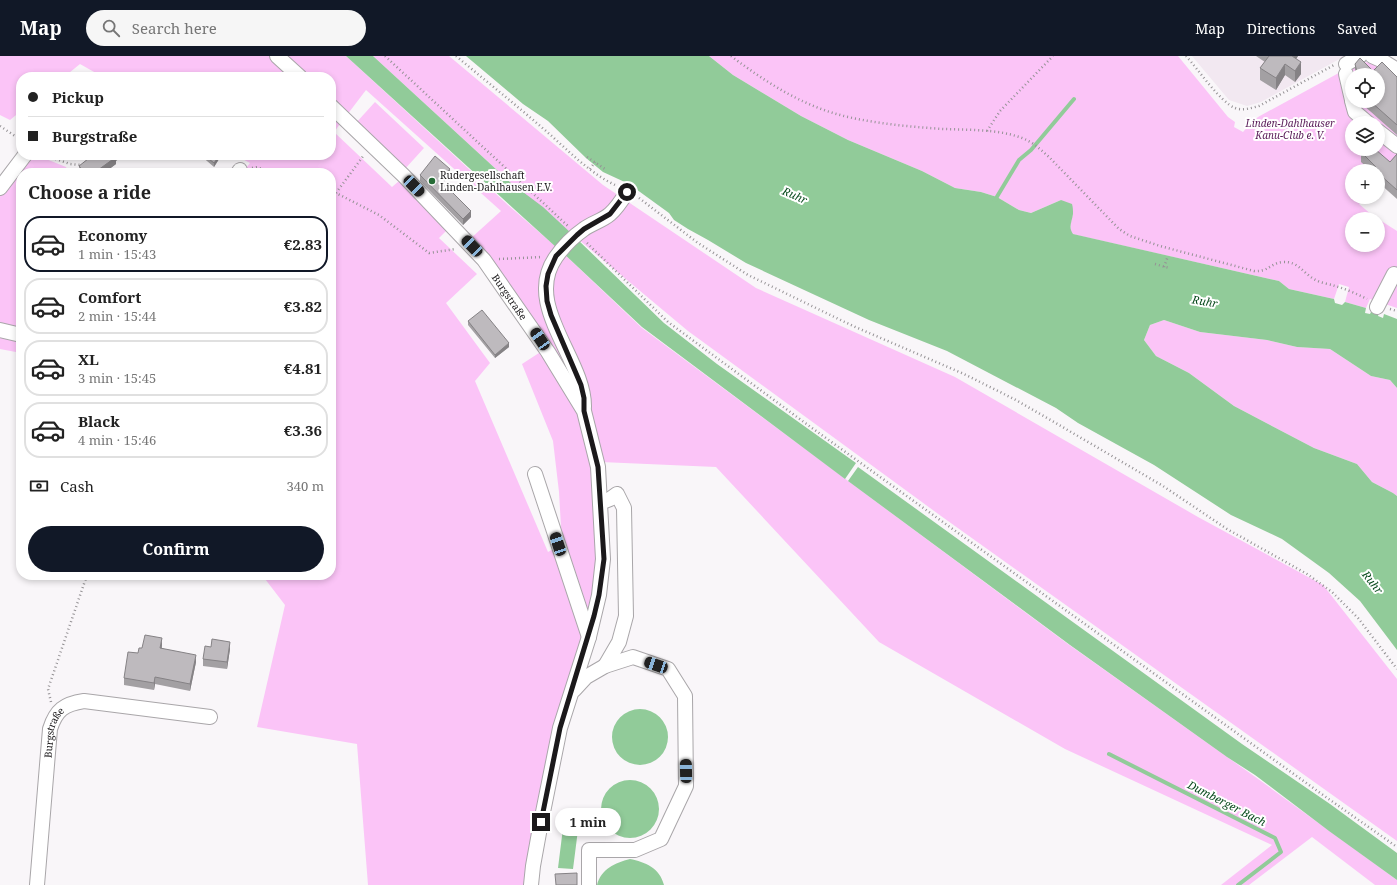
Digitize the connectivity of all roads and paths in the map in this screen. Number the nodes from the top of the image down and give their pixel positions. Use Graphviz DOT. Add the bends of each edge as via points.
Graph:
graph roads {
  1 [pos="277,56"];
  2 [pos="386,56"];
  3 [pos="456,56"];
  4 [pos="731,56"];
  5 [pos="1053,56"];
  6 [pos="1186,56"];
  7 [pos="1360,56"];
  8 [pos="1372,56"];
  9 [pos="1345,68"];
  10 [pos="1347,68"];
  11 [pos="1397,70"];
  12 [pos="295,72"];
  13 [pos="1354,108"];
  14 [pos="336,111"];
  15 [pos="1360,116"];
  16 [pos="0,126"];
  17 [pos="987,131"];
  18 [pos="16,137"];
  19 [pos="1385,137"];
  20 [pos="372,144"];
  21 [pos="1397,146"];
  22 [pos="588,157"];
  23 [pos="21,160"];
  24 [pos="58,160"];
  25 [pos="595,162"];
  26 [pos="81,165"];
  27 [pos="605,169"];
  28 [pos="590,170"];
  29 [pos="0,188"];
  30 [pos="627,192"];
  31 [pos="336,193"];
  32 [pos="577,235"];
  33 [pos="472,246"];
  34 [pos="556,256"];
  35 [pos="1168,256"];
  36 [pos="484,260"];
  37 [pos="1155,264"];
  38 [pos="1164,267"];
  39 [pos="1169,268"];
  40 [pos="1394,274"];
  41 [pos="1377,306"];
  42 [pos="1397,311"];
  43 [pos="0,330"];
  44 [pos="16,334"];
  45 [pos="584,411"];
  46 [pos="535,474"];
  47 [pos="600,503"];
  48 [pos="85,580"];
  49 [pos="589,636"];
  50 [pos="605,666"];
  51 [pos="1397,669"];
  52 [pos="571,693"];
  53 [pos="61,709"];
  54 [pos="210,717"];
  55 [pos="1397,846"];
  56 [pos="37,885"];
  57 [pos="531,885"];
  58 [pos="589,885"];
  1 -- 12 [label="street"];
  2 -- 32 [label="path"];
  3 -- 28 [label="path"];
  4 -- 17 [label="path" via="777,88 826,111 886,124"];
  5 -- 17 [label="path" via="1000,111"];
  6 -- 9 [label="path" via="1223,99 1235,108 1246,110 1259,106 1337,64"];
  7 -- 10 [label="street"];
  8 -- 11 [label="street"];
  13 -- 15 [label="street"];
  14 -- 20 [label="street, Burgstraße"];
  16 -- 18 [label="path"];
  17 -- 41 [label="path" via="1024,138 1039,148 1119,229 1130,236 1254,271 1262,272 1283,262 1300,266 1315,280 1357,294"];
  19 -- 21 [label="street"];
  20 -- 31 [label="path"];
  20 -- 33 [label="street, Burgstraße"];
  22 -- 25 [label="path"];
  23 -- 29 [label="street"];
  24 -- 26 [label="path"];
  25 -- 27 [label="path"];
  25 -- 28 [label="path"];
  28 -- 30 [label="path"];
  30 -- 32 [label="street" via="610,214"];
  30 -- 51 [label="path" via="638,197 698,242 748,275 853,326 964,374 1014,400 1163,486 1227,529 1302,571 1332,592 1358,618"];
  31 -- 33 [label="path" via="379,215 429,253"];
  32 -- 34 [label="street"];
  32 -- 55 [label="path" via="668,322 812,428"];
  33 -- 36 [label="street, Burgstraße"];
  34 -- 36 [label="path"];
  34 -- 45 [label="street" via="548,274 547,301 557,333 581,385"];
  35 -- 38 [label="path"];
  36 -- 45 [label="street, Burgstraße" via="548,352"];
  37 -- 38 [label="path"];
  38 -- 39 [label="path"];
  40 -- 41 [label="street"];
  41 -- 42 [label="path"];
  43 -- 44 [label="street"];
  45 -- 47 [label="street, Burgstraße" via="598,467"];
  46 -- 49 [label="street"];
  47 -- 49 [label="street, Burgstraße" via="602,578"];
  47 -- 50 [label="street" via="617,494 624,508 626,616 619,642"];
  48 -- 53 [label="path" via="48,689 51,702"];
  49 -- 52 [label="street, Burgstraße"];
  50 -- 52 [label="street" via="586,678"];
  50 -- 58 [label="street" via="633,657 668,669 685,696 686,786 661,839 635,850 589,850"];
  52 -- 57 [label="street, Burgstraße" via="560,728"];
  53 -- 54 [label="street, Burgstraße" via="72,702 84,700"];
  53 -- 56 [label="street, Burgstraße" via="54,717 50,729"];
}
